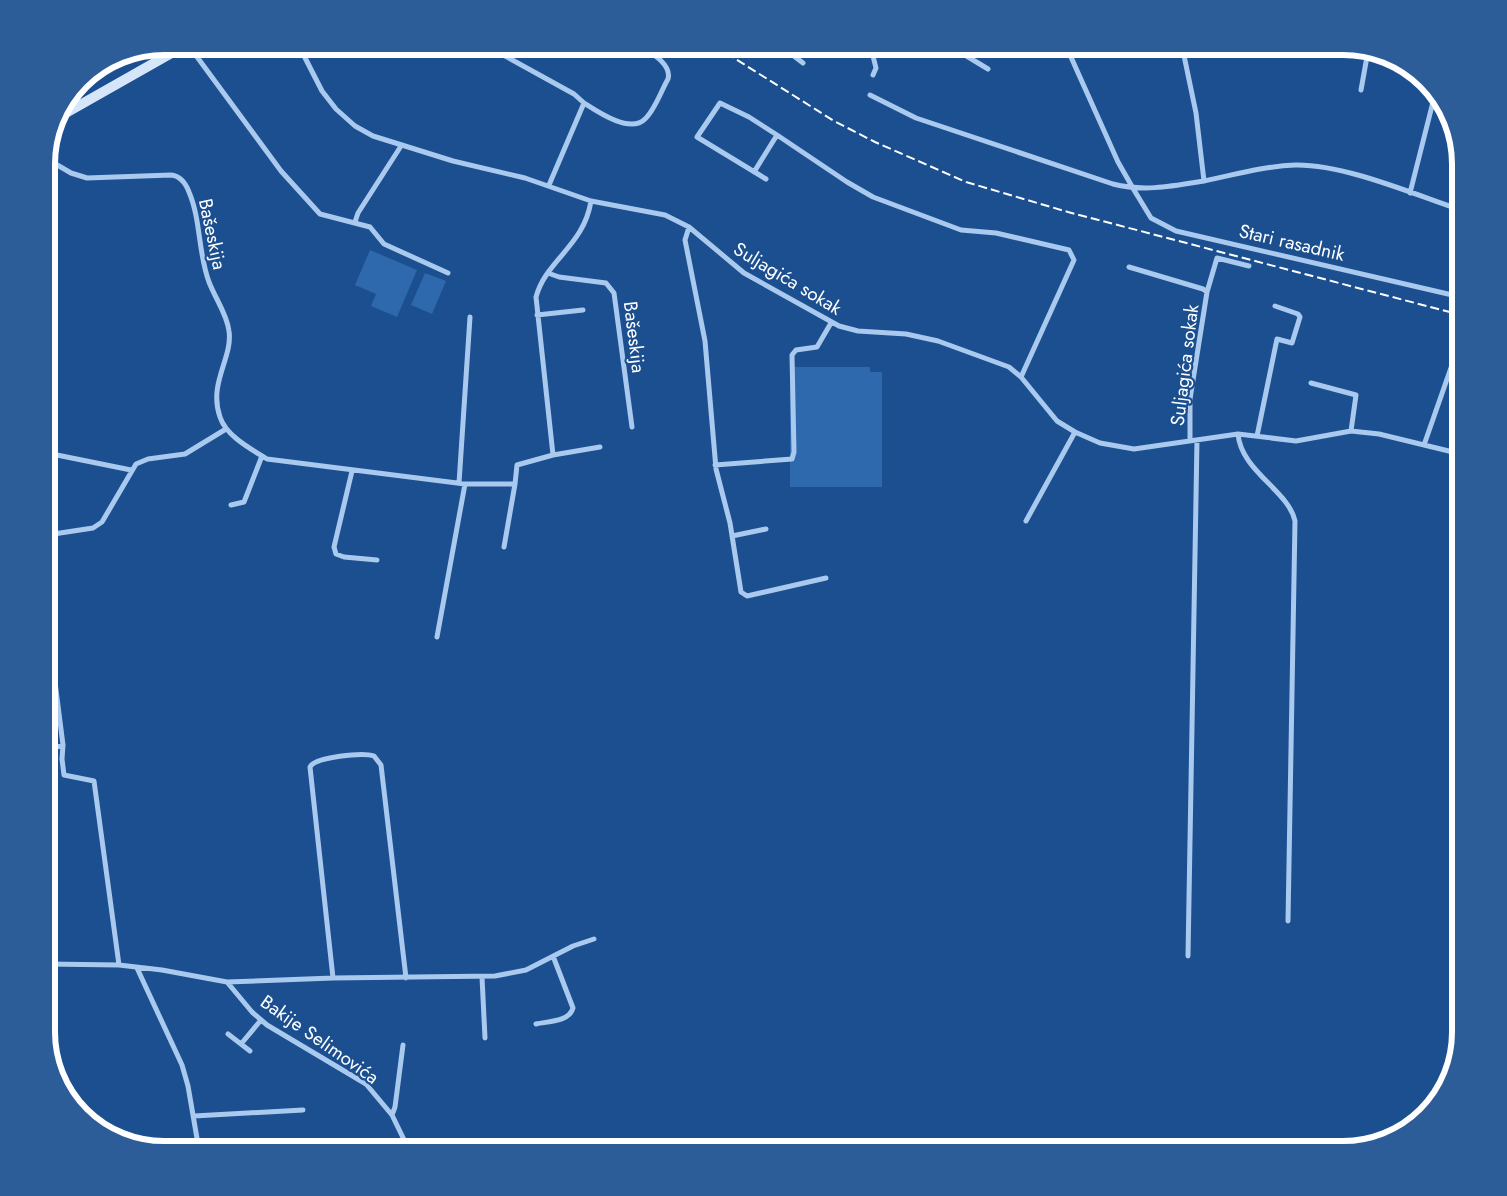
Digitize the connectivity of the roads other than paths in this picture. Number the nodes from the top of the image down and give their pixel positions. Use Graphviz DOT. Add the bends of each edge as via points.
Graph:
graph roads {
  1 [pos="168,55"];
  2 [pos="196,55"];
  3 [pos="304,55"];
  4 [pos="504,55"];
  5 [pos="653,55"];
  6 [pos="793,55"];
  7 [pos="874,55"];
  8 [pos="965,55"];
  9 [pos="1070,55"];
  10 [pos="1184,55"];
  11 [pos="1367,57"];
  12 [pos="803,63"];
  13 [pos="988,69"];
  14 [pos="874,76"];
  15 [pos="1360,90"];
  16 [pos="870,95"];
  17 [pos="1433,102"];
  18 [pos="584,103"];
  19 [pos="70,108"];
  20 [pos="777,135"];
  21 [pos="401,146"];
  22 [pos="55,164"];
  23 [pos="754,172"];
  24 [pos="766,179"];
  25 [pos="1204,181"];
  26 [pos="548,185"];
  27 [pos="1134,190"];
  28 [pos="1410,193"];
  29 [pos="591,201"];
  30 [pos="1452,207"];
  31 [pos="355,222"];
  32 [pos="689,227"];
  33 [pos="1249,266"];
  34 [pos="1128,267"];
  35 [pos="448,273"];
  36 [pos="548,273"];
  37 [pos="1208,292"];
  38 [pos="1452,296"];
  39 [pos="1275,306"];
  40 [pos="584,310"];
  41 [pos="536,315"];
  42 [pos="470,317"];
  43 [pos="831,323"];
  44 [pos="1452,365"];
  45 [pos="1021,377"];
  46 [pos="1311,383"];
  47 [pos="632,427"];
  48 [pos="226,429"];
  49 [pos="1075,432"];
  50 [pos="1351,432"];
  51 [pos="1238,434"];
  52 [pos="1257,436"];
  53 [pos="1196,440"];
  54 [pos="1190,441"];
  55 [pos="1424,445"];
  56 [pos="600,447"];
  57 [pos="1452,452"];
  58 [pos="55,455"];
  59 [pos="553,455"];
  60 [pos="262,456"];
  61 [pos="715,465"];
  62 [pos="131,470"];
  63 [pos="352,471"];
  64 [pos="462,484"];
  65 [pos="514,484"];
  66 [pos="231,505"];
  67 [pos="1026,522"];
  68 [pos="766,529"];
  69 [pos="55,534"];
  70 [pos="732,536"];
  71 [pos="504,547"];
  72 [pos="377,560"];
  73 [pos="826,578"];
  74 [pos="437,637"];
  75 [pos="55,682"];
  76 [pos="63,745"];
  77 [pos="55,747"];
  78 [pos="1288,921"];
  79 [pos="594,939"];
  80 [pos="553,956"];
  81 [pos="1188,956"];
  82 [pos="55,965"];
  83 [pos="119,965"];
  84 [pos="138,968"];
  85 [pos="482,977"];
  86 [pos="333,978"];
  87 [pos="406,978"];
  88 [pos="227,982"];
  89 [pos="260,1020"];
  90 [pos="536,1024"];
  91 [pos="228,1034"];
  92 [pos="484,1038"];
  93 [pos="241,1044"];
  94 [pos="404,1045"];
  95 [pos="250,1051"];
  96 [pos="303,1110"];
  97 [pos="392,1114"];
  98 [pos="194,1116"];
  99 [pos="198,1141"];
  100 [pos="405,1141"];
  1 -- 19 [label="main road"];
  2 -- 31 [label="street" via="281,171 317,211 324,216"];
  3 -- 21 [label="street, Suljagića sokak" via="322,91 345,118 373,136"];
  4 -- 18 [label="street" via="574,94"];
  5 -- 18 [label="street" via="669,72 647,118 636,124 626,124"];
  6 -- 12 [label="street"];
  7 -- 14 [label="street"];
  8 -- 13 [label="street"];
  9 -- 27 [label="street, Stari rasadnik"];
  10 -- 25 [label="street" via="1196,113"];
  11 -- 15 [label="street"];
  16 -- 27 [label="street" via="925,121"];
  17 -- 28 [label="street"];
  18 -- 26 [label="street"];
  20 -- 23 [label="street"];
  20 -- 23 [label="street" via="720,103 697,137"];
  20 -- 45 [label="street" via="873,196 961,230 996,233 1069,250 1074,260"];
  21 -- 26 [label="street, Suljagića sokak"];
  21 -- 31 [label="street"];
  22 -- 48 [label="street, Bašeskija" via="87,178 171,175 184,182 193,202 208,281 229,331 216,390 219,415"];
  23 -- 24 [label="street"];
  25 -- 27 [label="street"];
  25 -- 28 [label="street" via="1287,166 1317,166"];
  26 -- 29 [label="street, Suljagića sokak"];
  27 -- 38 [label="street, Stari rasadnik" via="1152,218 1176,230"];
  28 -- 30 [label="street"];
  29 -- 32 [label="street, Suljagića sokak" via="666,215"];
  29 -- 36 [label="street" via="578,238"];
  31 -- 35 [label="street" via="375,230 384,244"];
  32 -- 43 [label="street, Suljagića sokak" via="744,273"];
  32 -- 61 [label="street" via="685,240 705,341"];
  33 -- 37 [label="street, Suljagića sokak" via="1217,258"];
  34 -- 37 [label="street, Suljagića sokak"];
  36 -- 41 [label="street" via="536,297"];
  36 -- 47 [label="street, Bašeskija" via="606,283 614,293"];
  37 -- 54 [label="street, Suljagića sokak" via="1190,399"];
  39 -- 52 [label="street" via="1300,317 1292,343 1277,339"];
  40 -- 41 [label="street"];
  41 -- 59 [label="street"];
  42 -- 64 [label="street"];
  43 -- 45 [label="street, Suljagića sokak" via="858,331 906,334 938,341 1009,367"];
  43 -- 61 [label="street" via="817,347 796,350 792,355 792,459"];
  44 -- 55 [label="street"];
  45 -- 49 [label="street, Suljagića sokak" via="1052,416"];
  46 -- 50 [label="street" via="1356,395"];
  48 -- 60 [label="street"];
  48 -- 62 [label="street" via="192,451 142,461"];
  49 -- 54 [label="street, Suljagića sokak" via="1100,443 1134,449"];
  49 -- 67 [label="street"];
  50 -- 52 [label="street, Suljagića sokak" via="1296,441"];
  50 -- 55 [label="street, Suljagića sokak" via="1379,434"];
  51 -- 52 [label="street, Suljagića sokak"];
  51 -- 53 [label="street, Suljagića sokak"];
  51 -- 78 [label="street" via="1245,456 1290,508 1295,521"];
  53 -- 54 [label="street, Suljagića sokak"];
  53 -- 81 [label="street"];
  55 -- 57 [label="street, Suljagića sokak"];
  56 -- 59 [label="street"];
  58 -- 62 [label="street"];
  59 -- 65 [label="street" via="516,465"];
  60 -- 63 [label="street"];
  60 -- 66 [label="street" via="244,502"];
  61 -- 70 [label="street"];
  62 -- 69 [label="street" via="102,522 96,527"];
  63 -- 64 [label="street"];
  63 -- 72 [label="street" via="334,547 336,554 344,557"];
  64 -- 65 [label="street"];
  64 -- 74 [label="street"];
  65 -- 71 [label="street"];
  68 -- 70 [label="street"];
  70 -- 73 [label="street" via="744,595"];
  75 -- 76 [label="street"];
  76 -- 77 [label="street"];
  76 -- 83 [label="street" via="64,775 94,781"];
  79 -- 80 [label="street"];
  80 -- 85 [label="street" via="526,970"];
  80 -- 90 [label="street" via="573,1008 572,1014 564,1019"];
  82 -- 83 [label="street"];
  83 -- 84 [label="street"];
  84 -- 88 [label="street"];
  84 -- 98 [label="street" via="182,1066"];
  85 -- 87 [label="street"];
  85 -- 92 [label="street"];
  86 -- 87 [label="street"];
  86 -- 87 [label="street" via="310,767 319,760 365,755 374,756 381,765"];
  86 -- 88 [label="street"];
  88 -- 89 [label="street, Bakije Selimovića"];
  89 -- 93 [label="street"];
  89 -- 97 [label="street, Bakije Selimovića" via="366,1084"];
  91 -- 93 [label="street"];
  93 -- 95 [label="street"];
  94 -- 97 [label="street"];
  96 -- 98 [label="street"];
  97 -- 100 [label="street, Bakije Selimovića"];
  98 -- 99 [label="street"];
}
